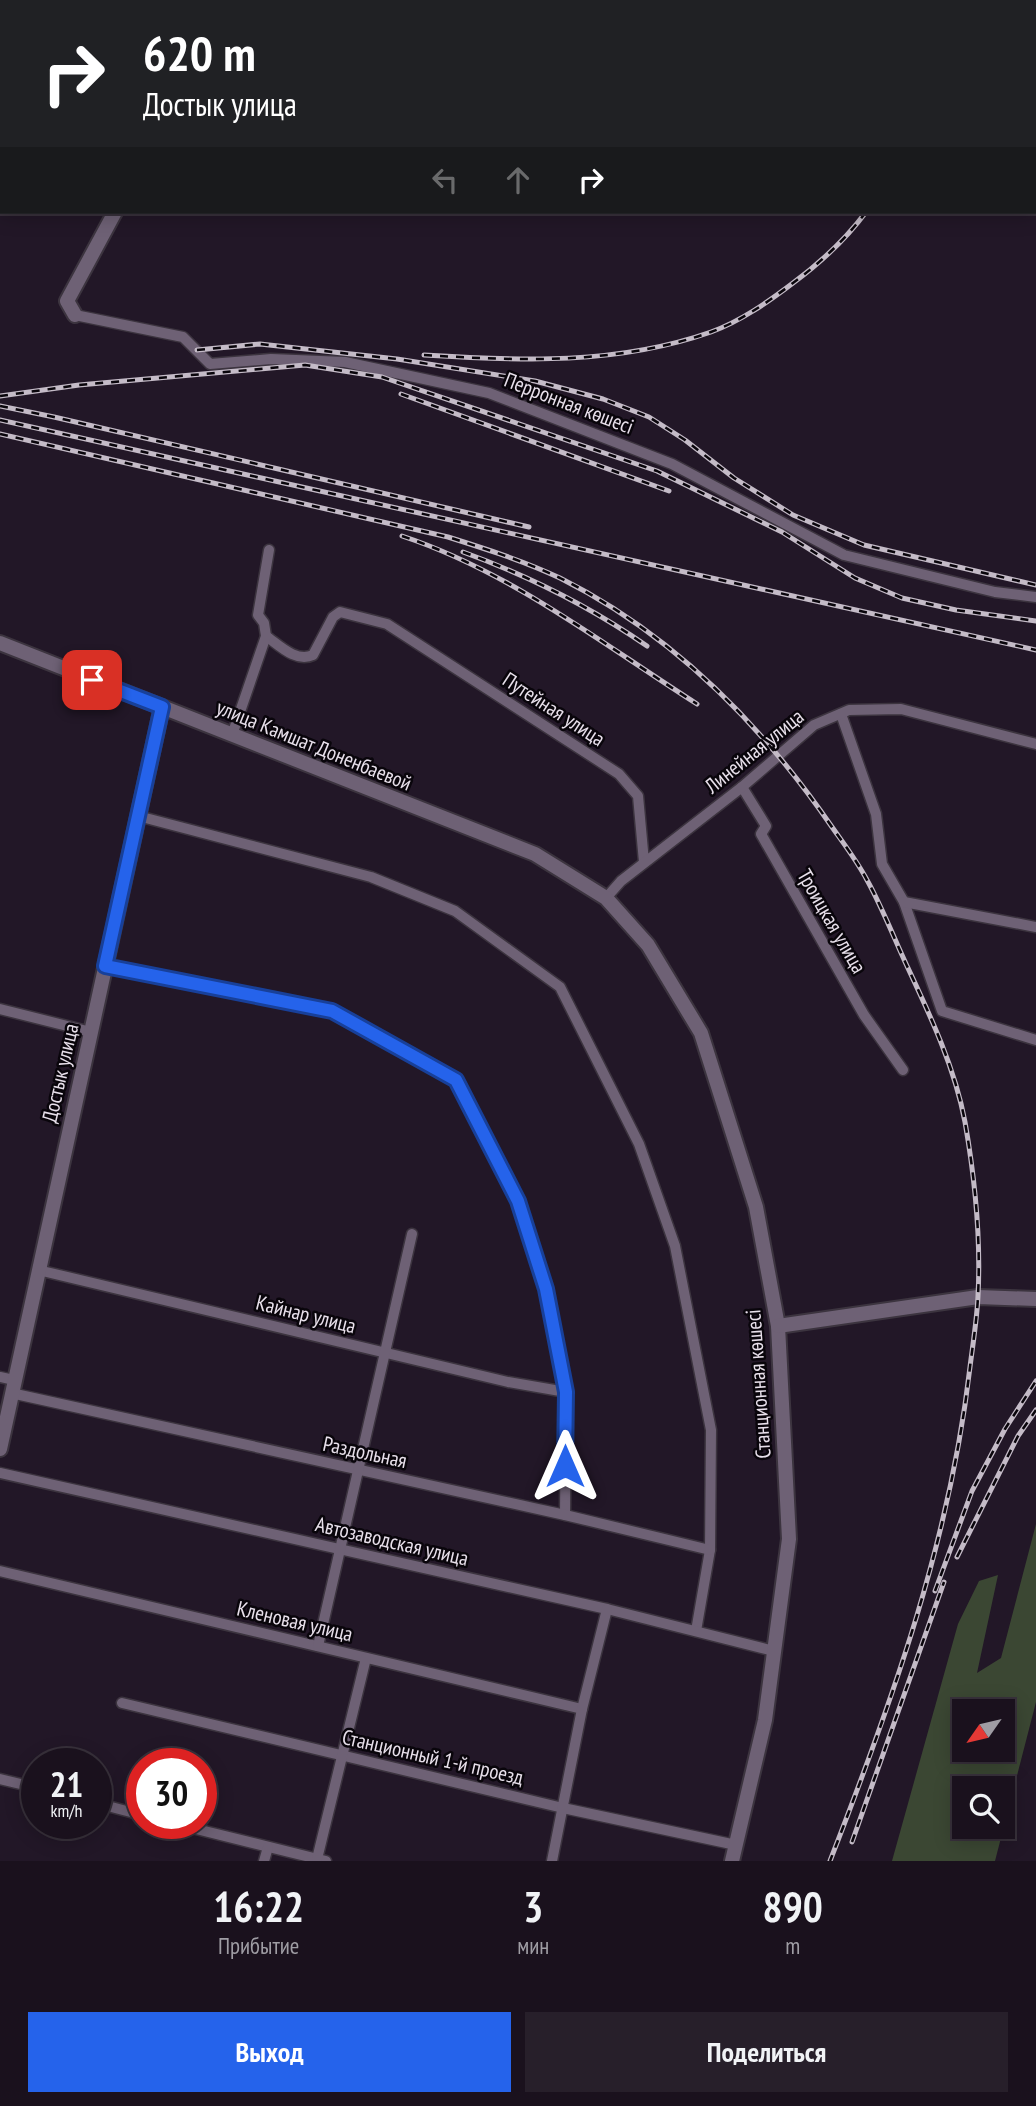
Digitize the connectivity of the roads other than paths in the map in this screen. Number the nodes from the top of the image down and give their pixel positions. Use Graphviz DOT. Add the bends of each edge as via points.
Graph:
graph roads {
  1 [pos="114,214"];
  2 [pos="75,315"];
  3 [pos="269,550"];
  4 [pos="1036,597"];
  5 [pos="266,636"];
  6 [pos="0,643"];
  7 [pos="162,707"];
  8 [pos="841,714"];
  9 [pos="232,735"];
  10 [pos="1036,744"];
  11 [pos="742,787"];
  12 [pos="138,816"];
  13 [pos="645,862"];
  14 [pos="606,898"];
  15 [pos="904,902"];
  16 [pos="1036,927"];
  17 [pos="105,966"];
  18 [pos="0,1009"];
  19 [pos="91,1032"];
  20 [pos="1036,1040"];
  21 [pos="903,1070"];
  22 [pos="412,1234"];
  23 [pos="38,1270"];
  24 [pos="1036,1299"];
  25 [pos="778,1326"];
  26 [pos="385,1353"];
  27 [pos="8,1383"];
  28 [pos="566,1392"];
  29 [pos="4,1407"];
  30 [pos="0,1449"];
  31 [pos="358,1471"];
  32 [pos="0,1473"];
  33 [pos="565,1515"];
  34 [pos="340,1549"];
  35 [pos="710,1550"];
  36 [pos="0,1571"];
  37 [pos="607,1609"];
  38 [pos="696,1631"];
  39 [pos="318,1646"];
  40 [pos="774,1651"];
  41 [pos="366,1658"];
  42 [pos="122,1703"];
  43 [pos="582,1709"];
  44 [pos="342,1755"];
  45 [pos="0,1779"];
  46 [pos="21,1784"];
  47 [pos="564,1808"];
  48 [pos="217,1834"];
  49 [pos="736,1845"];
  50 [pos="268,1847"];
  51 [pos="322,1860"];
  52 [pos="264,1861"];
  53 [pos="552,1861"];
  54 [pos="732,1861"];
  1 -- 2 [label="street" via="67,301"];
  2 -- 4 [label="street, Перронная көшесі" via="183,337 210,364 271,359 345,362 489,393 673,464 844,555 995,592"];
  3 -- 5 [label="street" via="258,615"];
  5 -- 9 [label="street"];
  5 -- 13 [label="street, Путейная улица" via="296,656 308,658 340,612 387,624 619,774 638,796"];
  6 -- 7 [label="street, улица Камшат Доненбаевой"];
  7 -- 9 [label="street, улица Камшат Доненбаевой"];
  7 -- 12 [label="street, Достык улица"];
  8 -- 10 [label="street, Линейная улица" via="901,709"];
  8 -- 11 [label="street, Линейная улица" via="814,724"];
  8 -- 15 [label="street" via="876,814 882,864"];
  9 -- 14 [label="street, улица Камшат Доненбаевой" via="535,855"];
  11 -- 13 [label="street, Линейная улица"];
  11 -- 21 [label="street, Троицкая улица" via="766,826 761,834 864,1015"];
  12 -- 17 [label="street, Достык улица"];
  12 -- 35 [label="street" via="371,877 456,911 560,987 639,1144 675,1246 710,1430"];
  13 -- 14 [label="street, Линейная улица"];
  14 -- 25 [label="street, Станционная көшесі" via="648,945 701,1033 756,1207"];
  15 -- 16 [label="street"];
  15 -- 20 [label="street" via="942,1011"];
  17 -- 19 [label="street, Достык улица"];
  17 -- 28 [label="street" via="332,1011 456,1080 518,1201 546,1289"];
  18 -- 19 [label="street"];
  19 -- 23 [label="street, Достык улица"];
  22 -- 26 [label="street"];
  23 -- 26 [label="street, Кайнар улица"];
  23 -- 27 [label="street, Достык улица"];
  24 -- 25 [label="street" via="978,1297"];
  25 -- 40 [label="street, Станционная көшесі" via="789,1539"];
  26 -- 28 [label="street, Кайнар улица"];
  26 -- 31 [label="street"];
  27 -- 29 [label="street, Достык улица"];
  27 -- 31 [label="street, Раздольная"];
  28 -- 33 [label="street"];
  29 -- 30 [label="street, Достык улица"];
  31 -- 33 [label="street, Раздольная"];
  31 -- 34 [label="street"];
  32 -- 34 [label="street, Автозаводская улица"];
  33 -- 35 [label="street, Раздольная"];
  34 -- 37 [label="street, Автозаводская улица"];
  34 -- 39 [label="street"];
  35 -- 38 [label="street"];
  36 -- 39 [label="street, Кленовая улица"];
  37 -- 38 [label="street, Автозаводская улица"];
  37 -- 43 [label="street"];
  38 -- 40 [label="street, Автозаводская улица"];
  39 -- 41 [label="street, Кленовая улица"];
  40 -- 49 [label="street, Станционная көшесі" via="765,1720"];
  41 -- 43 [label="street, Кленовая улица"];
  41 -- 44 [label="street"];
  42 -- 44 [label="street, Станционный 1-й проезд"];
  43 -- 47 [label="street"];
  44 -- 47 [label="street, Станционный 1-й проезд"];
  44 -- 51 [label="street"];
  45 -- 46 [label="street"];
  47 -- 49 [label="street, Станционный 1-й проезд"];
  47 -- 53 [label="street"];
  48 -- 50 [label="street"];
  49 -- 54 [label="street, Станционная көшесі"];
  50 -- 51 [label="street"];
  50 -- 52 [label="street"];
}
